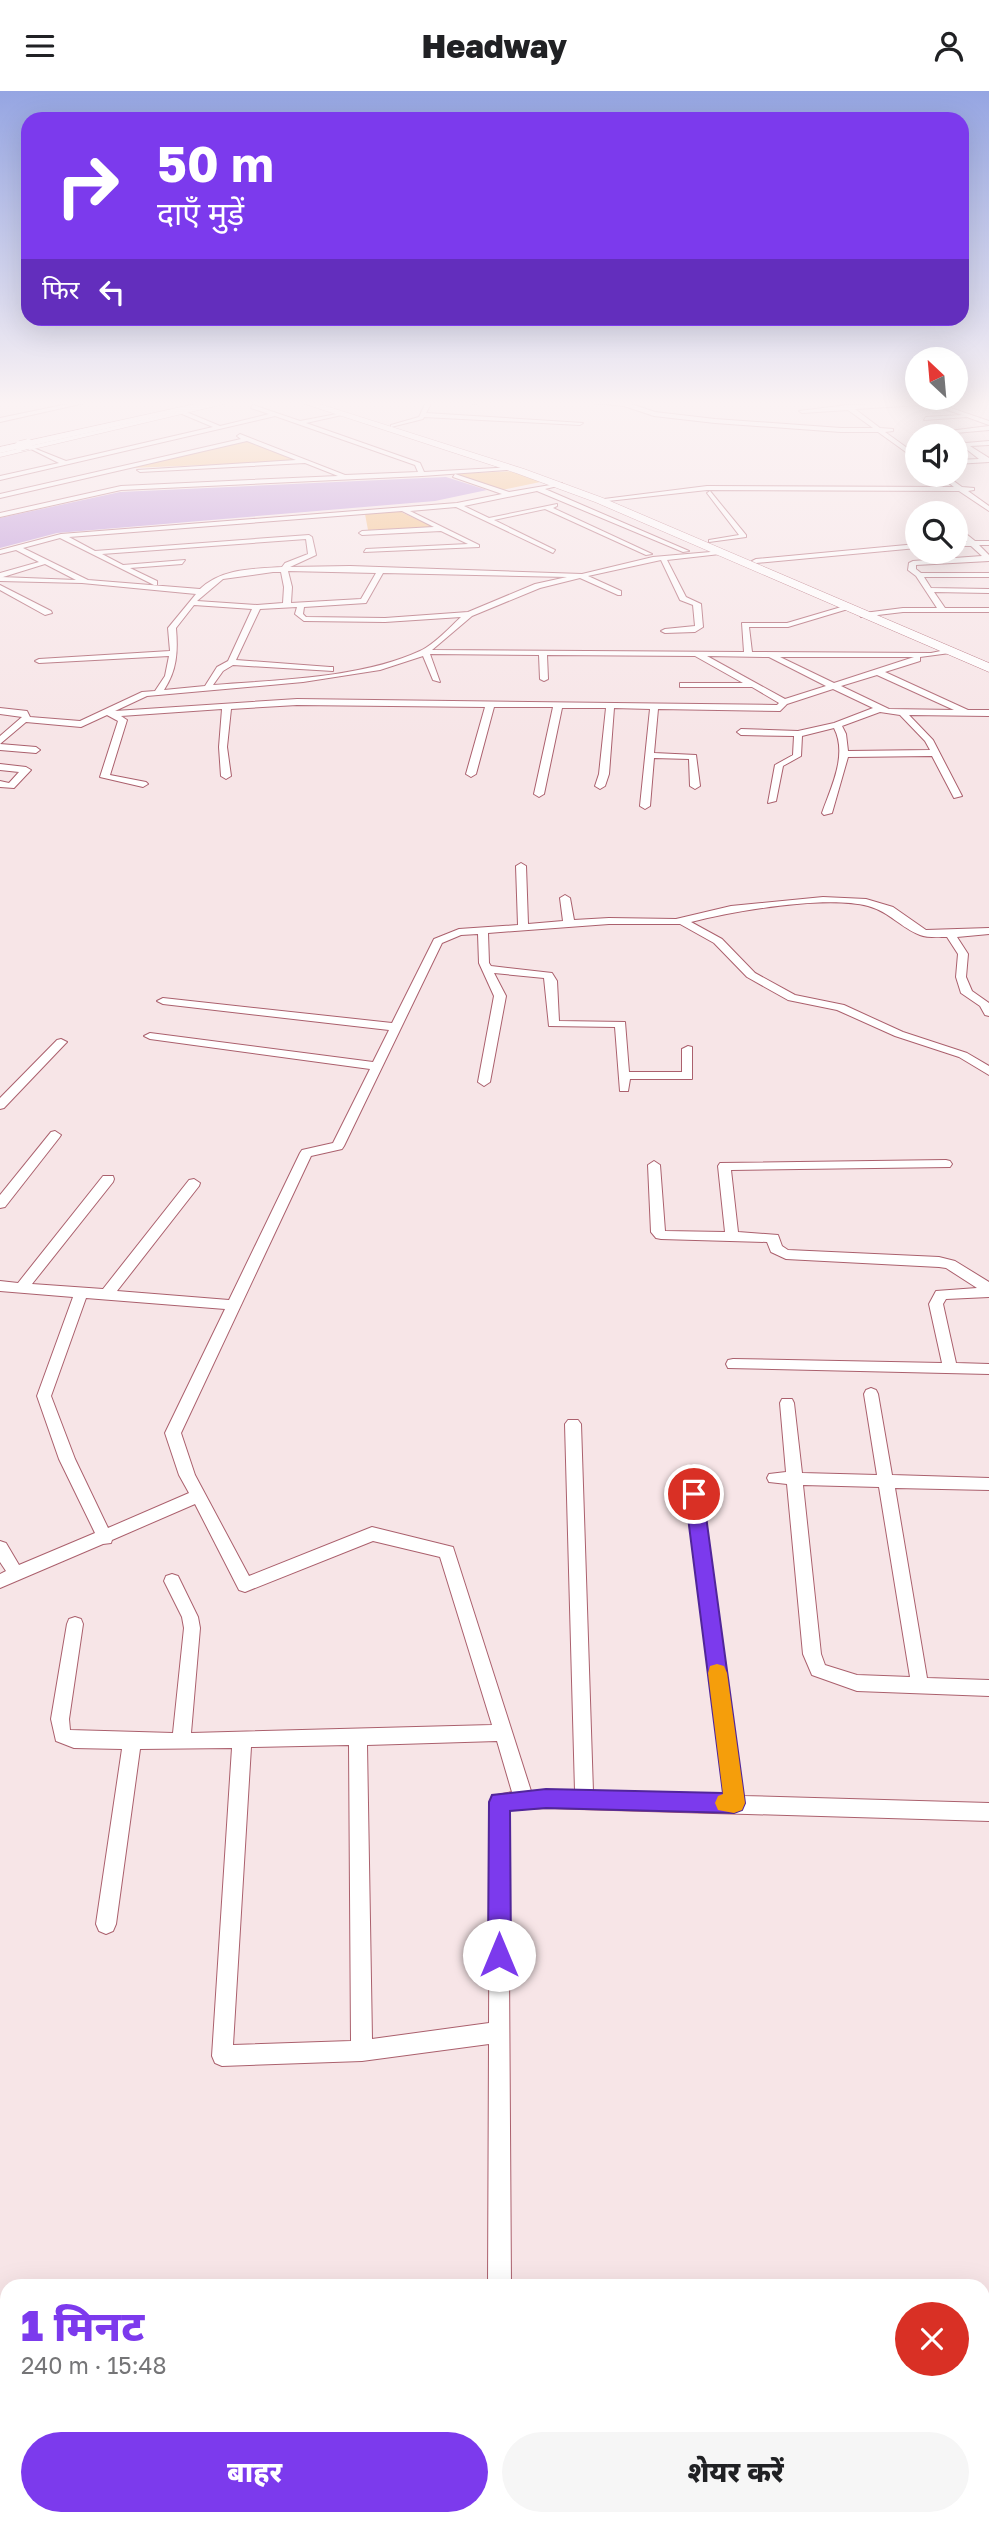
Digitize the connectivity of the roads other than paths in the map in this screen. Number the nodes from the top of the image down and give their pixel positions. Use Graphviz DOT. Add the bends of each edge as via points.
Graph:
graph roads {
  1 [pos="325,514"];
  2 [pos="358,514"];
  3 [pos="411,514"];
  4 [pos="474,514"];
  5 [pos="516,514"];
  6 [pos="560,514"];
  7 [pos="597,514"];
  8 [pos="635,514"];
  9 [pos="641,514"];
  10 [pos="726,514"];
  11 [pos="306,515"];
  12 [pos="487,520"];
  13 [pos="443,529"];
  14 [pos="362,533"];
  15 [pos="61,536"];
  16 [pos="309,537"];
  17 [pos="685,537"];
  18 [pos="968,539"];
  19 [pos="711,541"];
  20 [pos="665,542"];
  21 [pos="968,543"];
  22 [pos="972,543"];
  23 [pos="989,543"];
  24 [pos="905,547"];
  25 [pos="17,548"];
  26 [pos="637,549"];
  27 [pos="366,551"];
  28 [pos="553,551"];
  29 [pos="685,551"];
  30 [pos="0,552"];
  31 [pos="720,552"];
  32 [pos="94,553"];
  33 [pos="648,554"];
  34 [pos="663,558"];
  35 [pos="988,559"];
  36 [pos="757,561"];
  37 [pos="45,562"];
  38 [pos="182,562"];
  39 [pos="120,567"];
  40 [pos="369,568"];
  41 [pos="284,570"];
  42 [pos="381,571"];
  43 [pos="506,573"];
  44 [pos="579,575"];
  45 [pos="919,575"];
  46 [pos="989,575"];
  47 [pos="0,577"];
  48 [pos="86,582"];
  49 [pos="0,587"];
  50 [pos="162,587"];
  51 [pos="515,588"];
  52 [pos="929,590"];
  53 [pos="989,591"];
  54 [pos="204,592"];
  55 [pos="618,593"];
  56 [pos="192,603"];
  57 [pos="287,604"];
  58 [pos="301,604"];
  59 [pos="257,607"];
  60 [pos="845,607"];
  61 [pos="943,610"];
  62 [pos="989,610"];
  63 [pos="48,613"];
  64 [pos="877,613"];
  65 [pos="469,614"];
  66 [pos="864,615"];
  67 [pos="665,631"];
  68 [pos="947,651"];
  69 [pos="425,652"];
  70 [pos="174,653"];
  71 [pos="543,653"];
  72 [pos="695,653"];
  73 [pos="748,653"];
  74 [pos="767,653"];
  75 [pos="931,655"];
  76 [pos="39,661"];
  77 [pos="989,661"];
  78 [pos="231,662"];
  79 [pos="989,668"];
  80 [pos="878,672"];
  81 [pos="349,673"];
  82 [pos="436,680"];
  83 [pos="544,680"];
  84 [pos="233,685"];
  85 [pos="682,685"];
  86 [pos="753,685"];
  87 [pos="832,686"];
  88 [pos="209,687"];
  89 [pos="158,692"];
  90 [pos="784,702"];
  91 [pos="251,705"];
  92 [pos="490,705"];
  93 [pos="558,705"];
  94 [pos="227,706"];
  95 [pos="610,706"];
  96 [pos="654,706"];
  97 [pos="879,709"];
  98 [pos="0,711"];
  99 [pos="902,712"];
  100 [pos="967,713"];
  101 [pos="989,713"];
  102 [pos="106,714"];
  103 [pos="25,719"];
  104 [pos="837,725"];
  105 [pos="741,732"];
  106 [pos="798,734"];
  107 [pos="0,741"];
  108 [pos="0,747"];
  109 [pos="36,750"];
  110 [pos="936,753"];
  111 [pos="844,754"];
  112 [pos="648,755"];
  113 [pos="0,767"];
  114 [pos="471,774"];
  115 [pos="226,776"];
  116 [pos="0,784"];
  117 [pos="143,784"];
  118 [pos="600,786"];
  119 [pos="695,786"];
  120 [pos="539,794"];
  121 [pos="957,796"];
  122 [pos="771,801"];
  123 [pos="645,806"];
  124 [pos="827,813"];
  125 [pos="521,866"];
  126 [pos="565,898"];
  127 [pos="682,921"];
  128 [pos="569,924"];
  129 [pos="523,928"];
  130 [pos="483,930"];
  131 [pos="989,931"];
  132 [pos="950,935"];
  133 [pos="487,969"];
  134 [pos="163,1001"];
  135 [pos="989,1013"];
  136 [pos="396,1027"];
  137 [pos="150,1036"];
  138 [pos="61,1042"];
  139 [pos="688,1049"];
  140 [pos="989,1057"];
  141 [pos="973,1060"];
  142 [pos="376,1066"];
  143 [pos="989,1071"];
  144 [pos="484,1082"];
  145 [pos="0,1105"];
  146 [pos="55,1135"];
  147 [pos="946,1164"];
  148 [pos="654,1165"];
  149 [pos="108,1179"];
  150 [pos="194,1183"];
  151 [pos="0,1204"];
  152 [pos="733,1237"];
  153 [pos="0,1286"];
  154 [pos="21,1287"];
  155 [pos="989,1290"];
  156 [pos="80,1293"];
  157 [pos="106,1295"];
  158 [pos="234,1305"];
  159 [pos="733,1364"];
  160 [pos="950,1368"];
  161 [pos="989,1369"];
  162 [pos="871,1394"];
  163 [pos="787,1403"];
  164 [pos="573,1425"];
  165 [pos="692,1471"];
  166 [pos="775,1478"];
  167 [pos="796,1479"];
  168 [pos="885,1481"];
  169 [pos="988,1486"];
  170 [pos="198,1496"];
  171 [pos="105,1538"];
  172 [pos="0,1548"];
  173 [pos="8,1577"];
  174 [pos="172,1581"];
  175 [pos="75,1624"];
  176 [pos="920,1686"];
  177 [pos="989,1688"];
  178 [pos="503,1733"];
  179 [pos="358,1736"];
  180 [pos="242,1740"];
  181 [pos="181,1741"];
  182 [pos="132,1742"];
  183 [pos="524,1800"];
  184 [pos="584,1800"];
  185 [pos="734,1803"];
  186 [pos="989,1812"];
  187 [pos="106,1924"];
  188 [pos="499,2032"];
  189 [pos="362,2051"];
  190 [pos="499,2279"];
  1 -- 11 [label="street"];
  2 -- 14 [label="street"];
  3 -- 13 [label="street"];
  4 -- 12 [label="street"];
  5 -- 12 [label="street"];
  6 -- 26 [label="street"];
  7 -- 20 [label="street"];
  8 -- 17 [label="highway"];
  9 -- 19 [label="highway"];
  10 -- 19 [label="street" via="744,536"];
  11 -- 15 [label="street"];
  11 -- 16 [label="street"];
  12 -- 28 [label="street"];
  13 -- 14 [label="street"];
  13 -- 27 [label="street" via="477,546"];
  14 -- 27 [label="street"];
  15 -- 25 [label="street"];
  15 -- 32 [label="street"];
  16 -- 32 [label="street"];
  16 -- 41 [label="street" via="312,555"];
  17 -- 20 [label="street"];
  17 -- 31 [label="highway"];
  18 -- 22 [label="street"];
  19 -- 36 [label="highway"];
  20 -- 26 [label="street"];
  20 -- 29 [label="street"];
  21 -- 22 [label="street"];
  22 -- 23 [label="street"];
  22 -- 35 [label="street"];
  24 -- 36 [label="street"];
  25 -- 30 [label="street"];
  25 -- 37 [label="street"];
  26 -- 33 [label="street"];
  27 -- 40 [label="street"];
  31 -- 34 [label="street"];
  31 -- 60 [label="highway"];
  32 -- 39 [label="street"];
  34 -- 44 [label="street"];
  34 -- 67 [label="street" via="683,598 697,604 699,627"];
  35 -- 45 [label="street" via="913,563 912,571"];
  36 -- 64 [label="highway"];
  37 -- 47 [label="street"];
  37 -- 48 [label="street"];
  38 -- 39 [label="street"];
  39 -- 50 [label="street"];
  40 -- 41 [label="street"];
  40 -- 42 [label="street"];
  41 -- 54 [label="street" via="220,577"];
  41 -- 57 [label="street"];
  42 -- 43 [label="street"];
  42 -- 58 [label="street" via="363,601"];
  43 -- 44 [label="street"];
  43 -- 51 [label="street"];
  44 -- 51 [label="street"];
  44 -- 55 [label="street"];
  45 -- 46 [label="street"];
  45 -- 52 [label="street"];
  47 -- 48 [label="street"];
  48 -- 50 [label="street"];
  49 -- 63 [label="street"];
  50 -- 54 [label="street"];
  51 -- 65 [label="street"];
  52 -- 53 [label="street"];
  52 -- 61 [label="street"];
  54 -- 56 [label="street"];
  56 -- 59 [label="street"];
  56 -- 70 [label="street" via="172,628"];
  57 -- 58 [label="street"];
  57 -- 59 [label="street"];
  58 -- 65 [label="street" via="299,614 304,619"];
  59 -- 78 [label="street"];
  60 -- 66 [label="highway"];
  60 -- 73 [label="street" via="788,625 746,625"];
  61 -- 62 [label="street"];
  61 -- 64 [label="street"];
  64 -- 66 [label="street"];
  64 -- 77 [label="highway"];
  65 -- 69 [label="street"];
  66 -- 68 [label="highway"];
  68 -- 75 [label="street"];
  68 -- 79 [label="highway"];
  69 -- 71 [label="street"];
  69 -- 81 [label="street"];
  69 -- 82 [label="street"];
  70 -- 76 [label="street"];
  70 -- 89 [label="street" via="169,676"];
  71 -- 72 [label="street"];
  71 -- 83 [label="street"];
  72 -- 73 [label="street"];
  72 -- 86 [label="street"];
  73 -- 74 [label="street"];
  74 -- 75 [label="street"];
  74 -- 87 [label="street"];
  75 -- 80 [label="street"];
  78 -- 81 [label="street"];
  78 -- 88 [label="street" via="220,669"];
  80 -- 87 [label="street"];
  80 -- 100 [label="street"];
  81 -- 84 [label="street"];
  84 -- 88 [label="street"];
  84 -- 91 [label="street"];
  85 -- 86 [label="street"];
  86 -- 90 [label="street"];
  87 -- 90 [label="street"];
  87 -- 97 [label="street"];
  88 -- 89 [label="street"];
  89 -- 102 [label="street"];
  90 -- 96 [label="street" via="780,708"];
  91 -- 92 [label="street"];
  91 -- 94 [label="street"];
  92 -- 93 [label="street"];
  92 -- 114 [label="street"];
  93 -- 95 [label="street"];
  93 -- 120 [label="street"];
  94 -- 102 [label="street"];
  94 -- 115 [label="street"];
  95 -- 96 [label="street"];
  95 -- 118 [label="street"];
  96 -- 112 [label="street"];
  97 -- 99 [label="street"];
  97 -- 104 [label="street"];
  98 -- 103 [label="street" via="24,713"];
  99 -- 100 [label="street"];
  99 -- 110 [label="street"];
  100 -- 101 [label="street"];
  102 -- 103 [label="street" via="82,724"];
  102 -- 117 [label="street" via="123,720 105,777"];
  103 -- 107 [label="street"];
  104 -- 106 [label="street"];
  104 -- 111 [label="street"];
  105 -- 106 [label="street"];
  106 -- 122 [label="street" via="797,756 779,765"];
  108 -- 109 [label="street"];
  110 -- 111 [label="street"];
  110 -- 121 [label="street"];
  111 -- 124 [label="street"];
  112 -- 119 [label="street" via="694,757"];
  112 -- 123 [label="street"];
  113 -- 116 [label="street" via="26,770 11,786"];
  125 -- 129 [label="street"];
  126 -- 128 [label="street"];
  127 -- 128 [label="street"];
  127 -- 132 [label="street" via="731,909 822,900 866,902 889,909 923,933"];
  127 -- 141 [label="street" via="718,941 751,975 792,998 840,1007"];
  128 -- 129 [label="street"];
  129 -- 130 [label="street"];
  130 -- 133 [label="street"];
  130 -- 136 [label="street" via="438,940"];
  131 -- 132 [label="street"];
  132 -- 135 [label="street" via="962,954 961,977 967,993"];
  133 -- 139 [label="street" via="548,975 553,1024 621,1024 624,1081 688,1076"];
  133 -- 144 [label="street" via="500,996"];
  134 -- 136 [label="street"];
  136 -- 142 [label="street"];
  137 -- 142 [label="street"];
  138 -- 145 [label="street"];
  140 -- 141 [label="street"];
  141 -- 143 [label="street"];
  142 -- 158 [label="street" via="338,1146 306,1153"];
  146 -- 151 [label="street"];
  147 -- 152 [label="street" via="724,1166"];
  148 -- 152 [label="street" via="661,1235"];
  149 -- 154 [label="street"];
  150 -- 157 [label="street"];
  152 -- 155 [label="street" via="773,1238 776,1249 786,1254 950,1264"];
  153 -- 154 [label="street"];
  154 -- 156 [label="street"];
  155 -- 160 [label="street" via="941,1294 936,1304"];
  156 -- 157 [label="street"];
  156 -- 171 [label="street" via="44,1396 67,1459"];
  157 -- 158 [label="street"];
  158 -- 170 [label="street" via="173,1433"];
  159 -- 160 [label="street"];
  160 -- 161 [label="street"];
  162 -- 168 [label="street"];
  163 -- 167 [label="street"];
  164 -- 184 [label="street"];
  165 -- 185 [label="street"];
  166 -- 167 [label="street"];
  167 -- 168 [label="street"];
  167 -- 176 [label="street" via="812,1654 818,1670 857,1683"];
  168 -- 169 [label="street"];
  168 -- 176 [label="street"];
  170 -- 171 [label="street"];
  170 -- 178 [label="street" via="245,1585 372,1534 447,1552"];
  171 -- 173 [label="street"];
  172 -- 173 [label="street"];
  174 -- 181 [label="street" via="192,1628"];
  175 -- 182 [label="street" via="60,1719 62,1735 74,1740"];
  176 -- 177 [label="street"];
  178 -- 179 [label="street"];
  178 -- 183 [label="street"];
  179 -- 180 [label="street"];
  179 -- 189 [label="street"];
  180 -- 181 [label="street"];
  180 -- 189 [label="street" via="222,2056"];
  181 -- 182 [label="street"];
  182 -- 187 [label="street"];
  183 -- 184 [label="street"];
  183 -- 188 [label="street" via="499,1802"];
  184 -- 185 [label="street"];
  185 -- 186 [label="street"];
  188 -- 189 [label="street"];
  188 -- 190 [label="street"];
}
